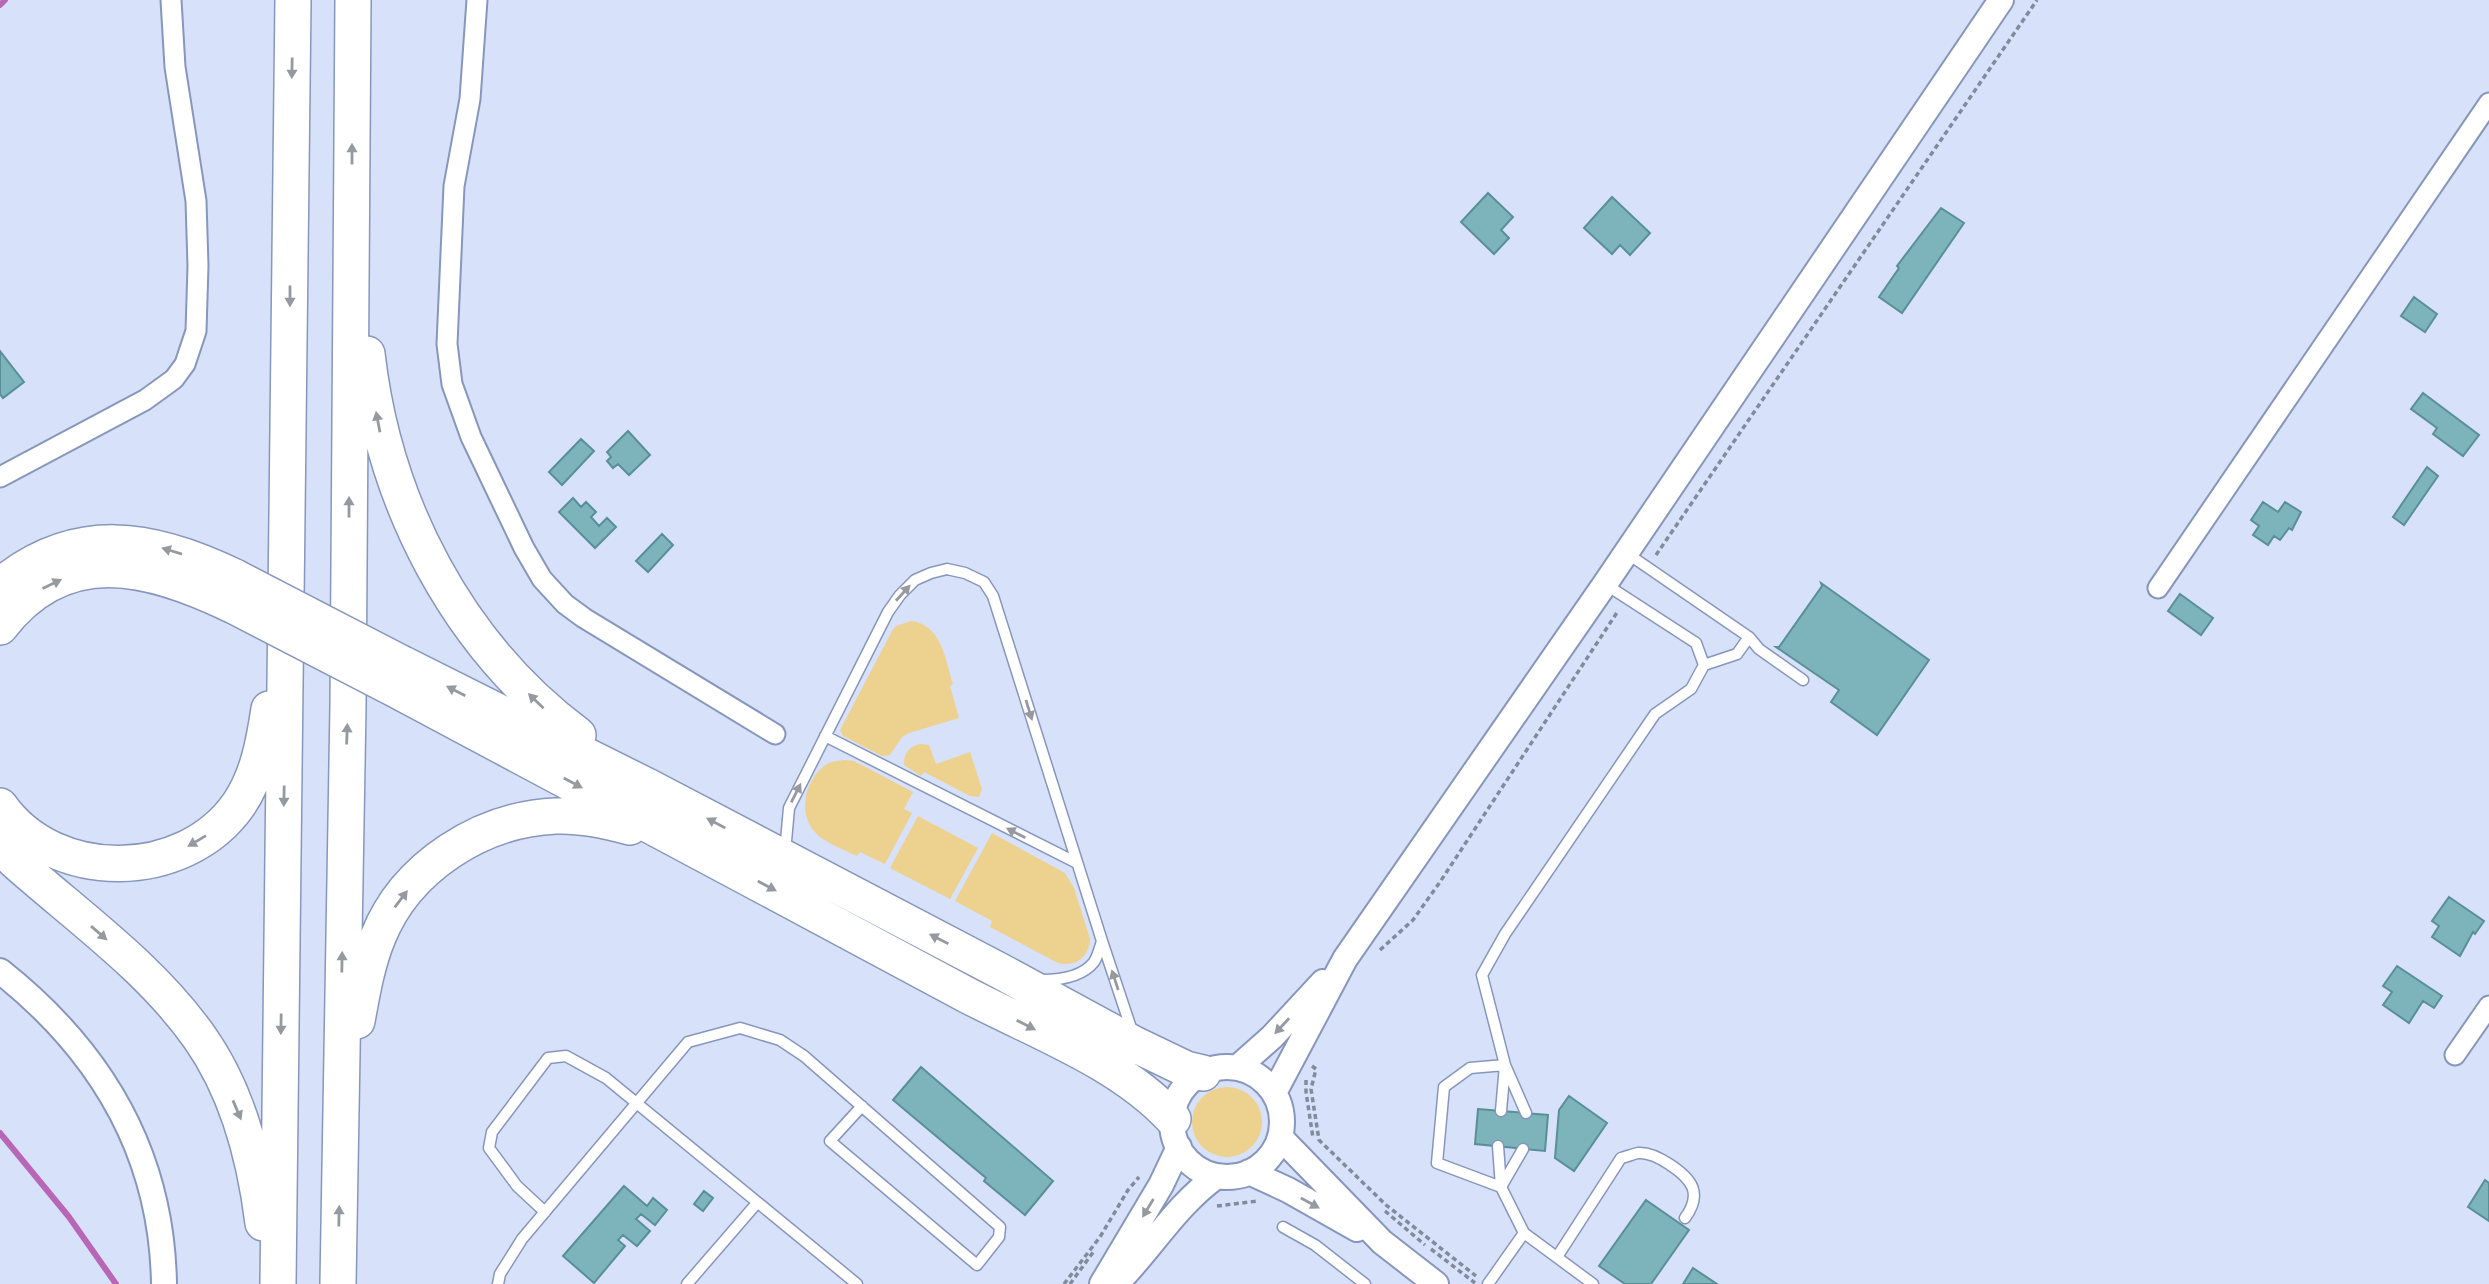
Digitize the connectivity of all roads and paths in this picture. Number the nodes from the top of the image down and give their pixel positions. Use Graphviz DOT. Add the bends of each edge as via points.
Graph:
graph roads {
  1 [pos="171,0"];
  2 [pos="293,0"];
  3 [pos="353,0"];
  4 [pos="477,0"];
  5 [pos="2001,0"];
  6 [pos="2037,0"];
  7 [pos="2489,103"];
  8 [pos="352,222"];
  9 [pos="0,477"];
  10 [pos="1626,552"];
  11 [pos="1648,567"];
  12 [pos="287,581"];
  13 [pos="1605,584"];
  14 [pos="0,586"];
  15 [pos="2158,588"];
  16 [pos="234,591"];
  17 [pos="1627,598"];
  18 [pos="0,627"];
  19 [pos="1749,637"];
  20 [pos="1704,665"];
  21 [pos="404,679"];
  22 [pos="1803,680"];
  23 [pos="775,734"];
  24 [pos="825,736"];
  25 [pos="649,787"];
  26 [pos="0,806"];
  27 [pos="1461,835"];
  28 [pos="1468,837"];
  29 [pos="0,845"];
  30 [pos="707,854"];
  31 [pos="784,860"];
  32 [pos="1077,863"];
  33 [pos="1392,931"];
  34 [pos="1102,941"];
  35 [pos="1372,950"];
  36 [pos="1372,957"];
  37 [pos="1345,959"];
  38 [pos="0,971"];
  39 [pos="1015,979"];
  40 [pos="2489,1006"];
  41 [pos="1136,1045"];
  42 [pos="2455,1055"];
  43 [pos="1314,1056"];
  44 [pos="1305,1060"];
  45 [pos="1311,1065"];
  46 [pos="1505,1065"];
  47 [pos="1237,1068"];
  48 [pos="1203,1073"];
  49 [pos="1274,1093"];
  50 [pos="636,1103"];
  51 [pos="862,1106"];
  52 [pos="1501,1111"];
  53 [pos="1526,1113"];
  54 [pos="340,1128"];
  55 [pos="1176,1133"];
  56 [pos="1280,1137"];
  57 [pos="1314,1141"];
  58 [pos="1498,1146"];
  59 [pos="1523,1149"];
  60 [pos="1328,1156"];
  61 [pos="1249,1172"];
  62 [pos="1217,1176"];
  63 [pos="1501,1187"];
  64 [pos="757,1203"];
  65 [pos="545,1212"];
  66 [pos="1685,1218"];
  67 [pos="1283,1227"];
  68 [pos="1524,1233"];
  69 [pos="1382,1242"];
  70 [pos="1557,1257"];
  71 [pos="164,1284"];
  72 [pos="270,1284"];
  73 [pos="278,1284"];
  74 [pos="338,1284"];
  75 [pos="498,1284"];
  76 [pos="687,1284"];
  77 [pos="857,1284"];
  78 [pos="1102,1284"];
  79 [pos="1116,1284"];
  80 [pos="1365,1284"];
  81 [pos="1436,1284"];
  82 [pos="1477,1284"];
  83 [pos="1487,1284"];
  84 [pos="1593,1284"];
  1 -- 9 [label="street" via="175,67 196,201 196,331 185,364 174,379 145,400"];
  2 -- 12 [label="highway, one-way"];
  8 -- 3 [label="highway, one-way"];
  4 -- 23 [label="street" via="470,99 454,186 447,344 452,384 471,437 524,548 542,579 565,604"];
  5 -- 10 [label="street"];
  6 -- 11 [label="path"];
  7 -- 15 [label="street"];
  25 -- 8 [label="highway, one-way" via="519,685 465,617 421,543 389,468 378,426"];
  54 -- 8 [label="highway, one-way"];
  10 -- 11 [label="lane"];
  10 -- 13 [label="street"];
  11 -- 19 [label="lane"];
  12 -- 26 [label="highway, one-way" via="264,741 255,772 237,807 207,836 167,857 108,864 49,848 19,828"];
  12 -- 73 [label="highway, one-way"];
  13 -- 17 [label="lane"];
  13 -- 37 [label="street"];
  16 -- 14 [label="highway, one-way" via="185,555 120,542 58,553"];
  18 -- 16 [label="highway, one-way" via="43,588 99,569 136,570"];
  16 -- 21 [label="highway, bridge"];
  17 -- 20 [label="lane" via="1696,643"];
  17 -- 28 [label="path"];
  19 -- 20 [label="lane" via="1737,654"];
  19 -- 22 [label="lane"];
  20 -- 46 [label="lane" via="1691,690 1655,714 1482,975"];
  25 -- 21 [label="highway, one-way"];
  21 -- 30 [label="highway, one-way"];
  31 -- 24 [label="lane, one-way" via="789,808"];
  32 -- 24 [label="lane, one-way"];
  24 -- 32 [label="lane, one-way" via="888,612 915,580 947,569 984,582 993,596"];
  31 -- 25 [label="highway, one-way"];
  27 -- 28 [label="path"];
  28 -- 36 [label="path" via="1413,920"];
  29 -- 72 [label="highway, one-way" via="146,976 201,1040 226,1084 245,1132"];
  54 -- 30 [label="highway, one-way" via="363,985 379,936 403,895 448,852 505,825 555,816 625,826"];
  30 -- 55 [label="highway, one-way" via="1085,1055 1160,1105"];
  39 -- 31 [label="highway, one-way"];
  32 -- 34 [label="lane"];
  33 -- 35 [label="path"];
  34 -- 39 [label="lane" via="1094,962 1084,971 1060,980"];
  41 -- 34 [label="lane, one-way"];
  37 -- 47 [label="street, one-way"];
  37 -- 49 [label="street"];
  38 -- 71 [label="street" via="41,1005 77,1044 125,1121 155,1208"];
  39 -- 41 [label="highway"];
  40 -- 42 [label="street"];
  41 -- 48 [label="highway"];
  43 -- 45 [label="path"];
  44 -- 45 [label="path"];
  45 -- 57 [label="path" via="1306,1092"];
  45 -- 83 [label="path" via="1316,1069 1311,1089 1319,1140 1386,1205"];
  46 -- 52 [label="lane"];
  46 -- 53 [label="lane"];
  46 -- 63 [label="lane" via="1470,1068 1444,1087 1437,1163"];
  47 -- 48 [label="street"];
  47 -- 49 [label="street" via="1258,1076"];
  48 -- 55 [label="street" via="1181,1092 1175,1105"];
  49 -- 56 [label="street" via="1280,1107"];
  50 -- 51 [label="lane" via="688,1042 740,1028 780,1040"];
  50 -- 64 [label="lane"];
  50 -- 65 [label="lane"];
  50 -- 65 [label="lane" via="586,1065 566,1056 548,1058 492,1132 489,1147 517,1186"];
  51 -- 51 [label="lane" via="1000,1227 999,1237 977,1265 830,1141"];
  74 -- 54 [label="highway, one-way"];
  55 -- 62 [label="street" via="1194,1166"];
  55 -- 78 [label="street, one-way" via="1161,1185"];
  56 -- 61 [label="street" via="1263,1164"];
  56 -- 69 [label="street"];
  58 -- 63 [label="lane"];
  59 -- 63 [label="lane"];
  60 -- 82 [label="path" via="1382,1209"];
  61 -- 62 [label="street"];
  61 -- 69 [label="street, one-way"];
  62 -- 79 [label="street" via="1179,1210"];
  63 -- 68 [label="lane"];
  64 -- 76 [label="lane"];
  64 -- 77 [label="lane"];
  65 -- 75 [label="lane" via="522,1239"];
  66 -- 70 [label="lane" via="1693,1207 1694,1189 1686,1175 1658,1157 1638,1153 1621,1158"];
  67 -- 80 [label="lane"];
  68 -- 70 [label="lane"];
  68 -- 83 [label="lane"];
  69 -- 81 [label="street"];
  70 -- 84 [label="lane"];
}
